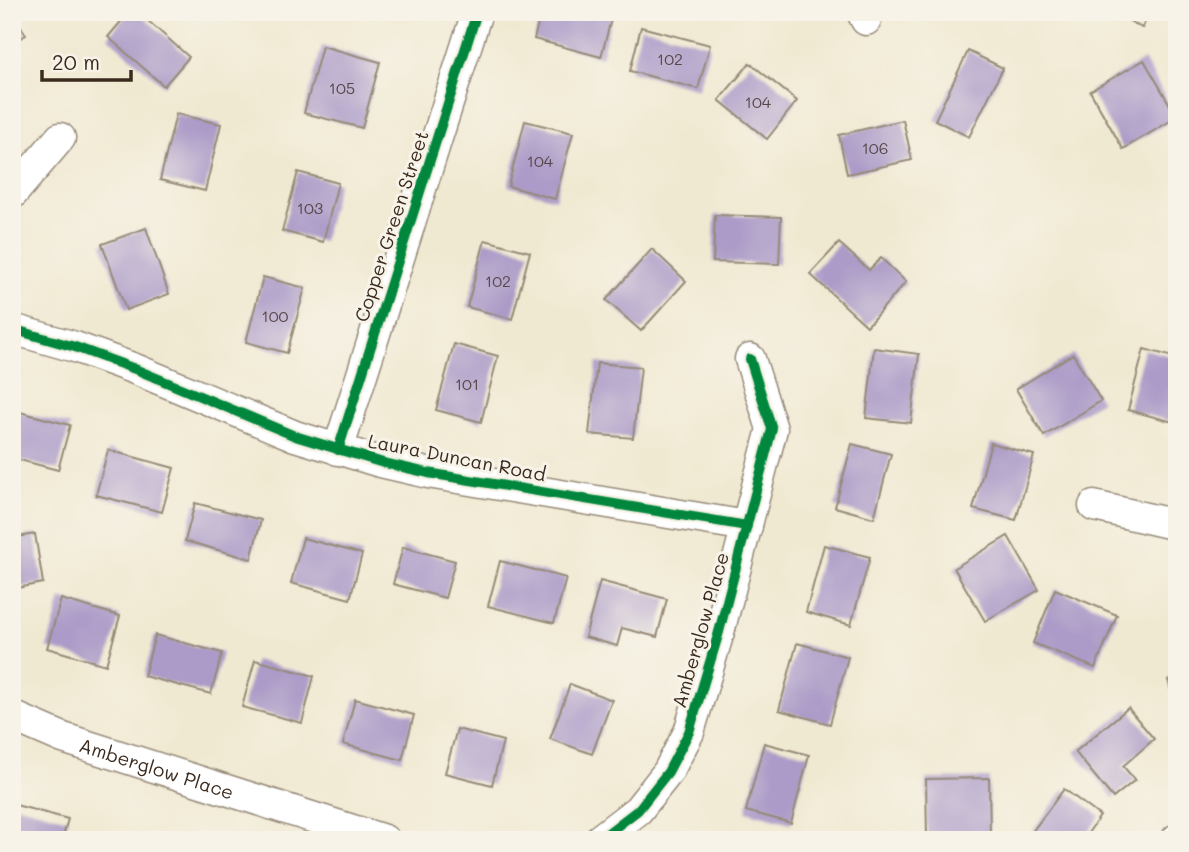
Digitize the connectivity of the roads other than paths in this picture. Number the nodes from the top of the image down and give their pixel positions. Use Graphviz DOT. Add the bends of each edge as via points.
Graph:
graph roads {
  1 [pos="477,12"];
  2 [pos="60,138"];
  3 [pos="12,194"];
  4 [pos="12,329"];
  5 [pos="750,359"];
  6 [pos="338,450"];
  7 [pos="1094,506"];
  8 [pos="1177,525"];
  9 [pos="747,526"];
  10 [pos="12,716"];
  11 [pos="384,840"];
  12 [pos="599,840"];
  1 -- 6 [label="street, Copper Green Street"];
  2 -- 3 [label="street"];
  4 -- 6 [label="street, Laura Duncan Road" via="135,369 258,423"];
  5 -- 9 [label="street, Amberglow Place" via="772,429"];
  6 -- 9 [label="street, Laura Duncan Road" via="428,473"];
  7 -- 8 [label="street"];
  9 -- 12 [label="street, Amberglow Place" via="689,732 668,772 638,810"];
  10 -- 11 [label="street, Amberglow Place" via="62,738"];
}
